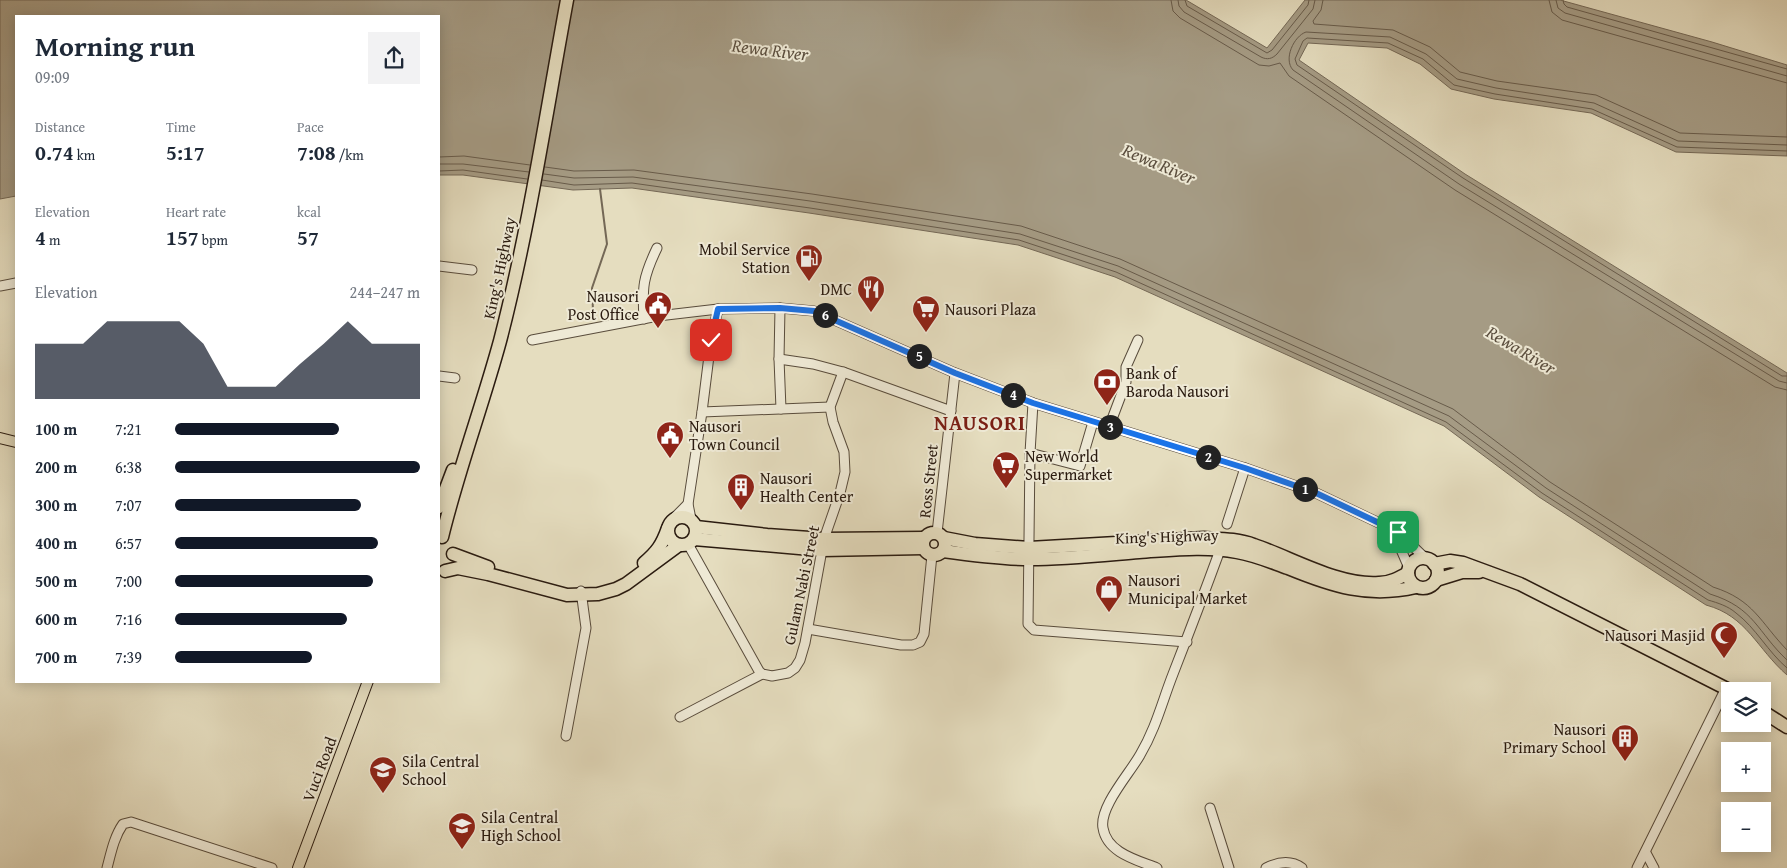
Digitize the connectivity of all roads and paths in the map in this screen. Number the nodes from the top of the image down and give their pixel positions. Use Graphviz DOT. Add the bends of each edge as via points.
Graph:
graph roads {
  1 [pos="560,0"];
  2 [pos="567,0"];
  3 [pos="521,224"];
  4 [pos="657,248"];
  5 [pos="440,266"];
  6 [pos="472,270"];
  7 [pos="15,283"];
  8 [pos="0,286"];
  9 [pos="780,308"];
  10 [pos="718,309"];
  11 [pos="644,319"];
  12 [pos="532,340"];
  13 [pos="1138,340"];
  14 [pos="779,359"];
  15 [pos="842,372"];
  16 [pos="955,373"];
  17 [pos="440,376"];
  18 [pos="454,378"];
  19 [pos="1033,403"];
  20 [pos="830,407"];
  21 [pos="781,409"];
  22 [pos="950,411"];
  23 [pos="702,412"];
  24 [pos="1093,422"];
  25 [pos="1109,427"];
  26 [pos="0,438"];
  27 [pos="15,442"];
  28 [pos="1030,453"];
  29 [pos="1245,468"];
  30 [pos="440,504"];
  31 [pos="688,504"];
  32 [pos="671,524"];
  33 [pos="1227,524"];
  34 [pos="1398,532"];
  35 [pos="690,535"];
  36 [pos="440,537"];
  37 [pos="823,544"];
  38 [pos="934,544"];
  39 [pos="1220,550"];
  40 [pos="453,554"];
  41 [pos="1029,554"];
  42 [pos="1430,561"];
  43 [pos="1409,570"];
  44 [pos="442,572"];
  45 [pos="1486,572"];
  46 [pos="1436,580"];
  47 [pos="1416,587"];
  48 [pos="581,592"];
  49 [pos="808,630"];
  50 [pos="1187,642"];
  51 [pos="762,674"];
  52 [pos="367,683"];
  53 [pos="1721,687"];
  54 [pos="1721,704"];
  55 [pos="680,717"];
  56 [pos="1771,717"];
  57 [pos="1787,727"];
  58 [pos="566,736"];
  59 [pos="1210,808"];
  60 [pos="1646,853"];
  61 [pos="107,868"];
  62 [pos="272,868"];
  63 [pos="298,868"];
  64 [pos="1158,868"];
  65 [pos="1229,868"];
  66 [pos="1266,868"];
  67 [pos="1302,868"];
  68 [pos="1637,868"];
  69 [pos="1654,868"];
  1 -- 3 [label="highway, King's Highway"];
  2 -- 3 [label="highway, King's Highway"];
  3 -- 30 [label="highway, King's Highway" via="480,386"];
  3 -- 36 [label="highway, King's Highway" via="499,342"];
  4 -- 11 [label="street" via="645,276"];
  5 -- 6 [label="street"];
  7 -- 8 [label="street"];
  9 -- 10 [label="street"];
  9 -- 14 [label="street"];
  9 -- 16 [label="street" via="814,311"];
  10 -- 11 [label="street"];
  10 -- 23 [label="street"];
  11 -- 12 [label="street"];
  13 -- 25 [label="street" via="1126,367 1126,382"];
  14 -- 15 [label="street"];
  14 -- 21 [label="street"];
  15 -- 20 [label="street"];
  15 -- 22 [label="street"];
  16 -- 19 [label="street"];
  16 -- 22 [label="street, Ross Street"];
  17 -- 18 [label="street"];
  19 -- 24 [label="street"];
  19 -- 28 [label="street"];
  20 -- 21 [label="street"];
  20 -- 37 [label="street, Gulam Nabi Street" via="844,452 845,472"];
  21 -- 23 [label="street"];
  22 -- 38 [label="street, Ross Street"];
  23 -- 31 [label="street"];
  24 -- 25 [label="street"];
  24 -- 28 [label="street" via="1080,466"];
  25 -- 29 [label="street"];
  26 -- 27 [label="main road"];
  28 -- 41 [label="street"];
  29 -- 33 [label="street"];
  29 -- 34 [label="street" via="1316,493"];
  31 -- 32 [label="street"];
  31 -- 35 [label="street"];
  32 -- 35 [label="highway, King's Highway" via="682,516"];
  32 -- 35 [label="highway" via="670,539"];
  32 -- 48 [label="highway" via="654,555 611,582"];
  34 -- 42 [label="street"];
  34 -- 43 [label="street" via="1399,545"];
  35 -- 37 [label="highway, King's Highway" via="767,535"];
  35 -- 48 [label="highway" via="616,589 598,594"];
  35 -- 51 [label="street"];
  36 -- 40 [label="highway" via="450,544"];
  37 -- 38 [label="highway, King's Highway"];
  37 -- 49 [label="street, Gulam Nabi Street"];
  38 -- 41 [label="highway, King's Highway" via="975,544"];
  38 -- 49 [label="street, Ross Street" via="924,634 920,642 901,644"];
  39 -- 41 [label="highway, King's Highway"];
  39 -- 47 [label="highway, King's Highway" via="1249,554 1358,591"];
  39 -- 50 [label="street"];
  40 -- 44 [label="highway" via="451,563"];
  40 -- 48 [label="highway"];
  41 -- 43 [label="highway, King's Highway" via="1204,538 1252,544 1353,581 1378,583 1394,580"];
  41 -- 50 [label="street" via="1028,624 1034,630"];
  42 -- 43 [label="highway" via="1419,559"];
  42 -- 45 [label="highway" via="1463,563"];
  42 -- 46 [label="highway" via="1438,572"];
  43 -- 47 [label="highway" via="1410,581"];
  44 -- 48 [label="highway" via="458,568 567,595"];
  45 -- 46 [label="highway" via="1462,572"];
  45 -- 53 [label="highway" via="1520,584"];
  46 -- 47 [label="highway" via="1429,587"];
  48 -- 58 [label="street" via="586,628"];
  49 -- 51 [label="street, Gulam Nabi Street" via="795,668 772,676"];
  50 -- 64 [label="street" via="1153,732 1112,798 1102,822 1105,837 1120,853"];
  51 -- 55 [label="street"];
  52 -- 63 [label="main road, Vuci Road"];
  54 -- 60 [label="street"];
  56 -- 57 [label="highway"];
  59 -- 65 [label="street"];
  60 -- 68 [label="street"];
  60 -- 69 [label="street"];
  61 -- 62 [label="street" via="114,840 123,824 131,822"];
  66 -- 67 [label="street" via="1286,862"];
}
